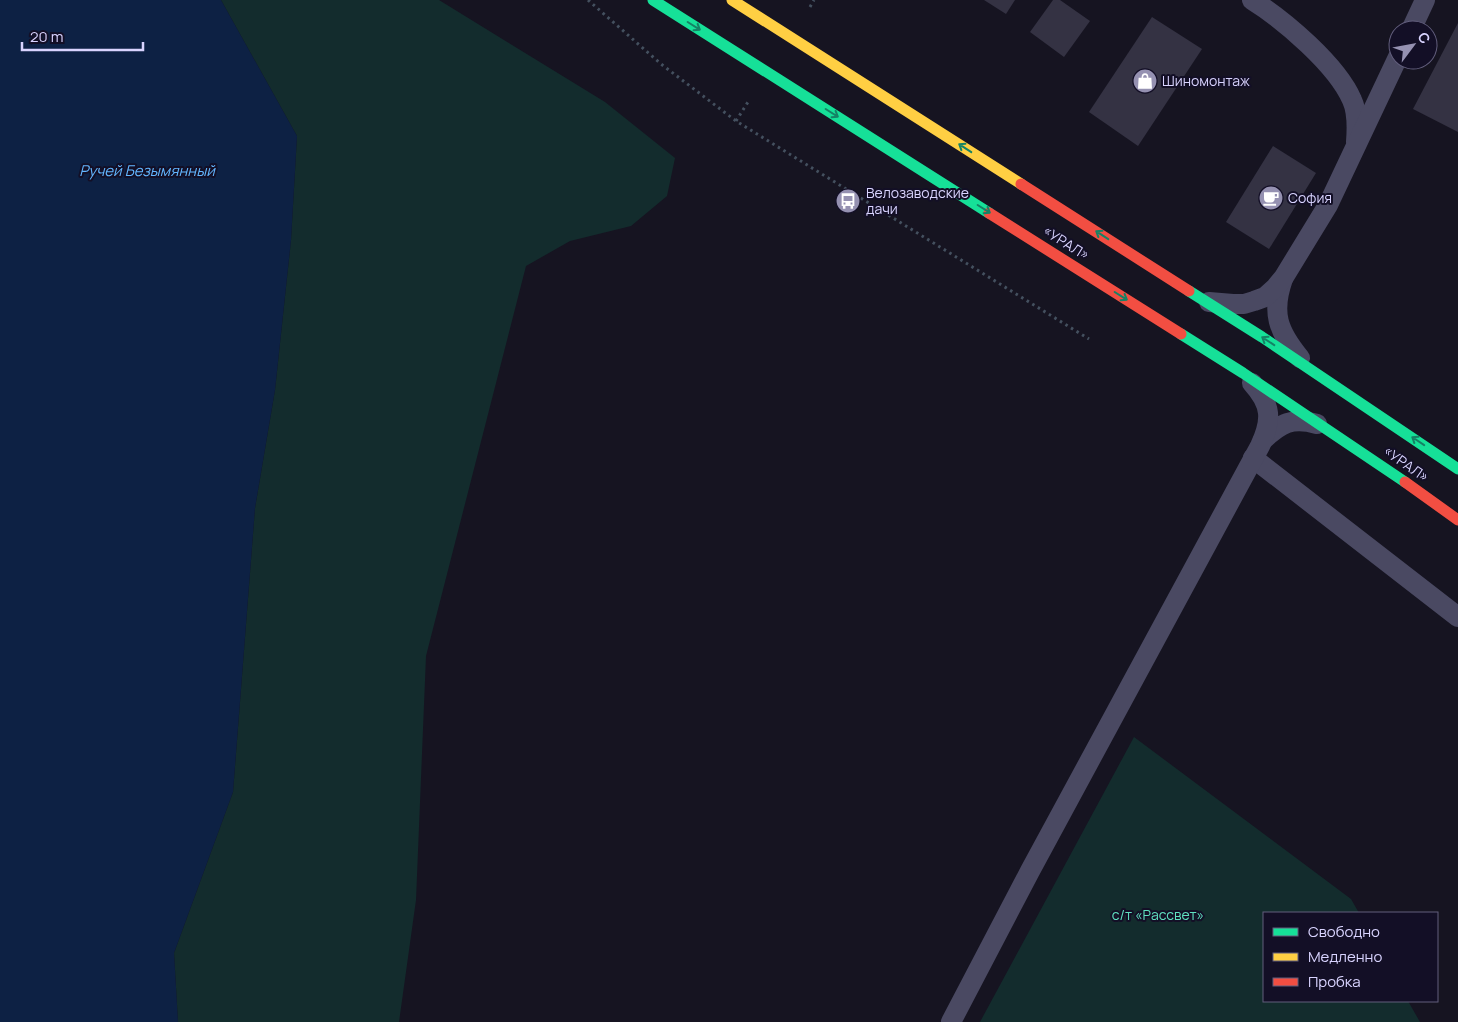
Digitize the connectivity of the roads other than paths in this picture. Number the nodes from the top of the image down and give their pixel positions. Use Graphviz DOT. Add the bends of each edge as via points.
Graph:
graph roads {
  1 [pos="653,0"];
  2 [pos="732,0"];
  3 [pos="1252,0"];
  4 [pos="1425,0"];
  5 [pos="1416,20"];
  6 [pos="1392,70"];
  7 [pos="1356,146"];
  8 [pos="1284,277"];
  9 [pos="1205,301"];
  10 [pos="1306,366"];
  11 [pos="1243,373"];
  12 [pos="1320,424"];
  13 [pos="1263,440"];
  14 [pos="1253,458"];
  15 [pos="1458,469"];
  16 [pos="1458,520"];
  17 [pos="1458,618"];
  18 [pos="950,1022"];
  1 -- 11 [label="highway, «УРАЛ», one-way"];
  9 -- 2 [label="highway, «УРАЛ», one-way"];
  3 -- 7 [label="lane" via="1302,38 1336,73 1353,101 1357,123"];
  4 -- 5 [label="lane"];
  6 -- 7 [label="lane"];
  7 -- 8 [label="lane" via="1328,204"];
  8 -- 9 [label="lane" via="1270,292 1254,301 1244,304"];
  8 -- 10 [label="lane" via="1277,305 1280,328"];
  10 -- 9 [label="highway, «УРАЛ», one-way"];
  15 -- 10 [label="highway, «УРАЛ», one-way"];
  11 -- 12 [label="highway, «УРАЛ»"];
  11 -- 13 [label="lane" via="1258,390 1268,410 1269,420"];
  12 -- 13 [label="lane" via="1294,420 1283,424"];
  12 -- 16 [label="highway, «УРАЛ»"];
  13 -- 14 [label="lane"];
  14 -- 17 [label="lane"];
  14 -- 18 [label="lane"];
}
